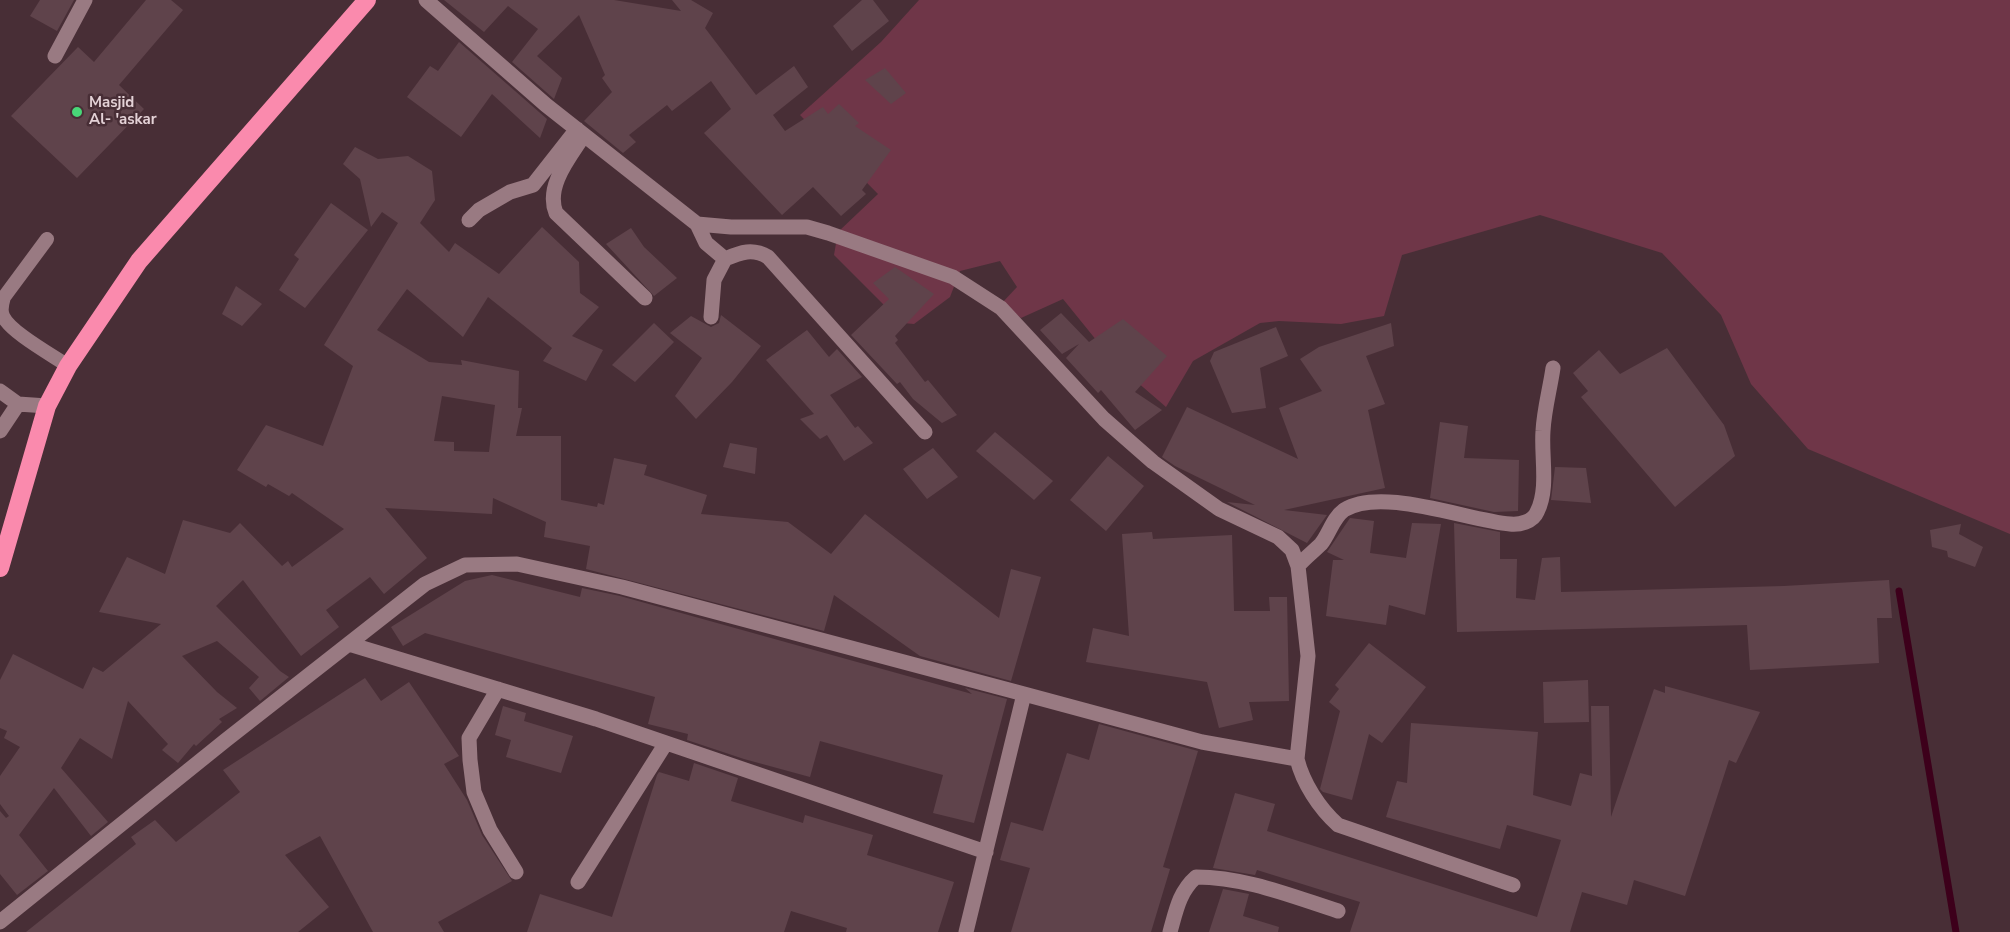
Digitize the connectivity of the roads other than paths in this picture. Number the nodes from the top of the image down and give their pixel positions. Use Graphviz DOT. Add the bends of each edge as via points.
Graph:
graph roads {
  1 [pos="85,0"];
  2 [pos="367,0"];
  3 [pos="426,0"];
  4 [pos="55,56"];
  5 [pos="580,132"];
  6 [pos="469,219"];
  7 [pos="697,224"];
  8 [pos="47,238"];
  9 [pos="725,259"];
  10 [pos="645,298"];
  11 [pos="711,317"];
  12 [pos="68,366"];
  13 [pos="1553,368"];
  14 [pos="0,391"];
  15 [pos="18,404"];
  16 [pos="46,406"];
  17 [pos="0,431"];
  18 [pos="925,432"];
  19 [pos="1298,566"];
  20 [pos="0,568"];
  21 [pos="349,644"];
  22 [pos="498,689"];
  23 [pos="1024,694"];
  24 [pos="666,742"];
  25 [pos="1297,759"];
  26 [pos="986,852"];
  27 [pos="516,872"];
  28 [pos="578,882"];
  29 [pos="1513,885"];
  30 [pos="1338,911"];
  31 [pos="0,922"];
  32 [pos="966,932"];
  33 [pos="1170,932"];
  1 -- 4 [label="street"];
  2 -- 12 [label="highway" via="139,261"];
  3 -- 5 [label="street"];
  5 -- 6 [label="street" via="533,184 510,192"];
  5 -- 7 [label="street"];
  5 -- 10 [label="street" via="554,188 552,204 556,213"];
  7 -- 9 [label="street" via="706,243"];
  7 -- 19 [label="street" via="807,228 953,277 1001,308 1104,419 1153,462 1220,509 1278,537 1292,550"];
  8 -- 12 [label="lane" via="4,297 1,307 11,326"];
  9 -- 11 [label="street" via="714,280"];
  9 -- 18 [label="street" via="749,251 759,251 768,257"];
  12 -- 16 [label="highway"];
  13 -- 19 [label="street" via="1543,431 1540,500 1532,519 1510,524 1437,508 1380,503 1356,506 1344,511 1322,542"];
  14 -- 15 [label="street"];
  15 -- 16 [label="street"];
  15 -- 17 [label="street"];
  16 -- 20 [label="highway"];
  19 -- 25 [label="street" via="1308,656"];
  21 -- 22 [label="street"];
  21 -- 23 [label="street" via="425,584 465,565 517,564 622,587"];
  21 -- 31 [label="street"];
  22 -- 24 [label="street"];
  22 -- 27 [label="street" via="469,738 470,760 474,792 490,830"];
  23 -- 25 [label="street" via="1202,742"];
  23 -- 26 [label="street"];
  24 -- 26 [label="street"];
  24 -- 28 [label="street"];
  25 -- 29 [label="street" via="1324,813 1338,825"];
  26 -- 32 [label="street"];
  30 -- 33 [label="street" via="1254,884 1196,877 1178,902"];
}
